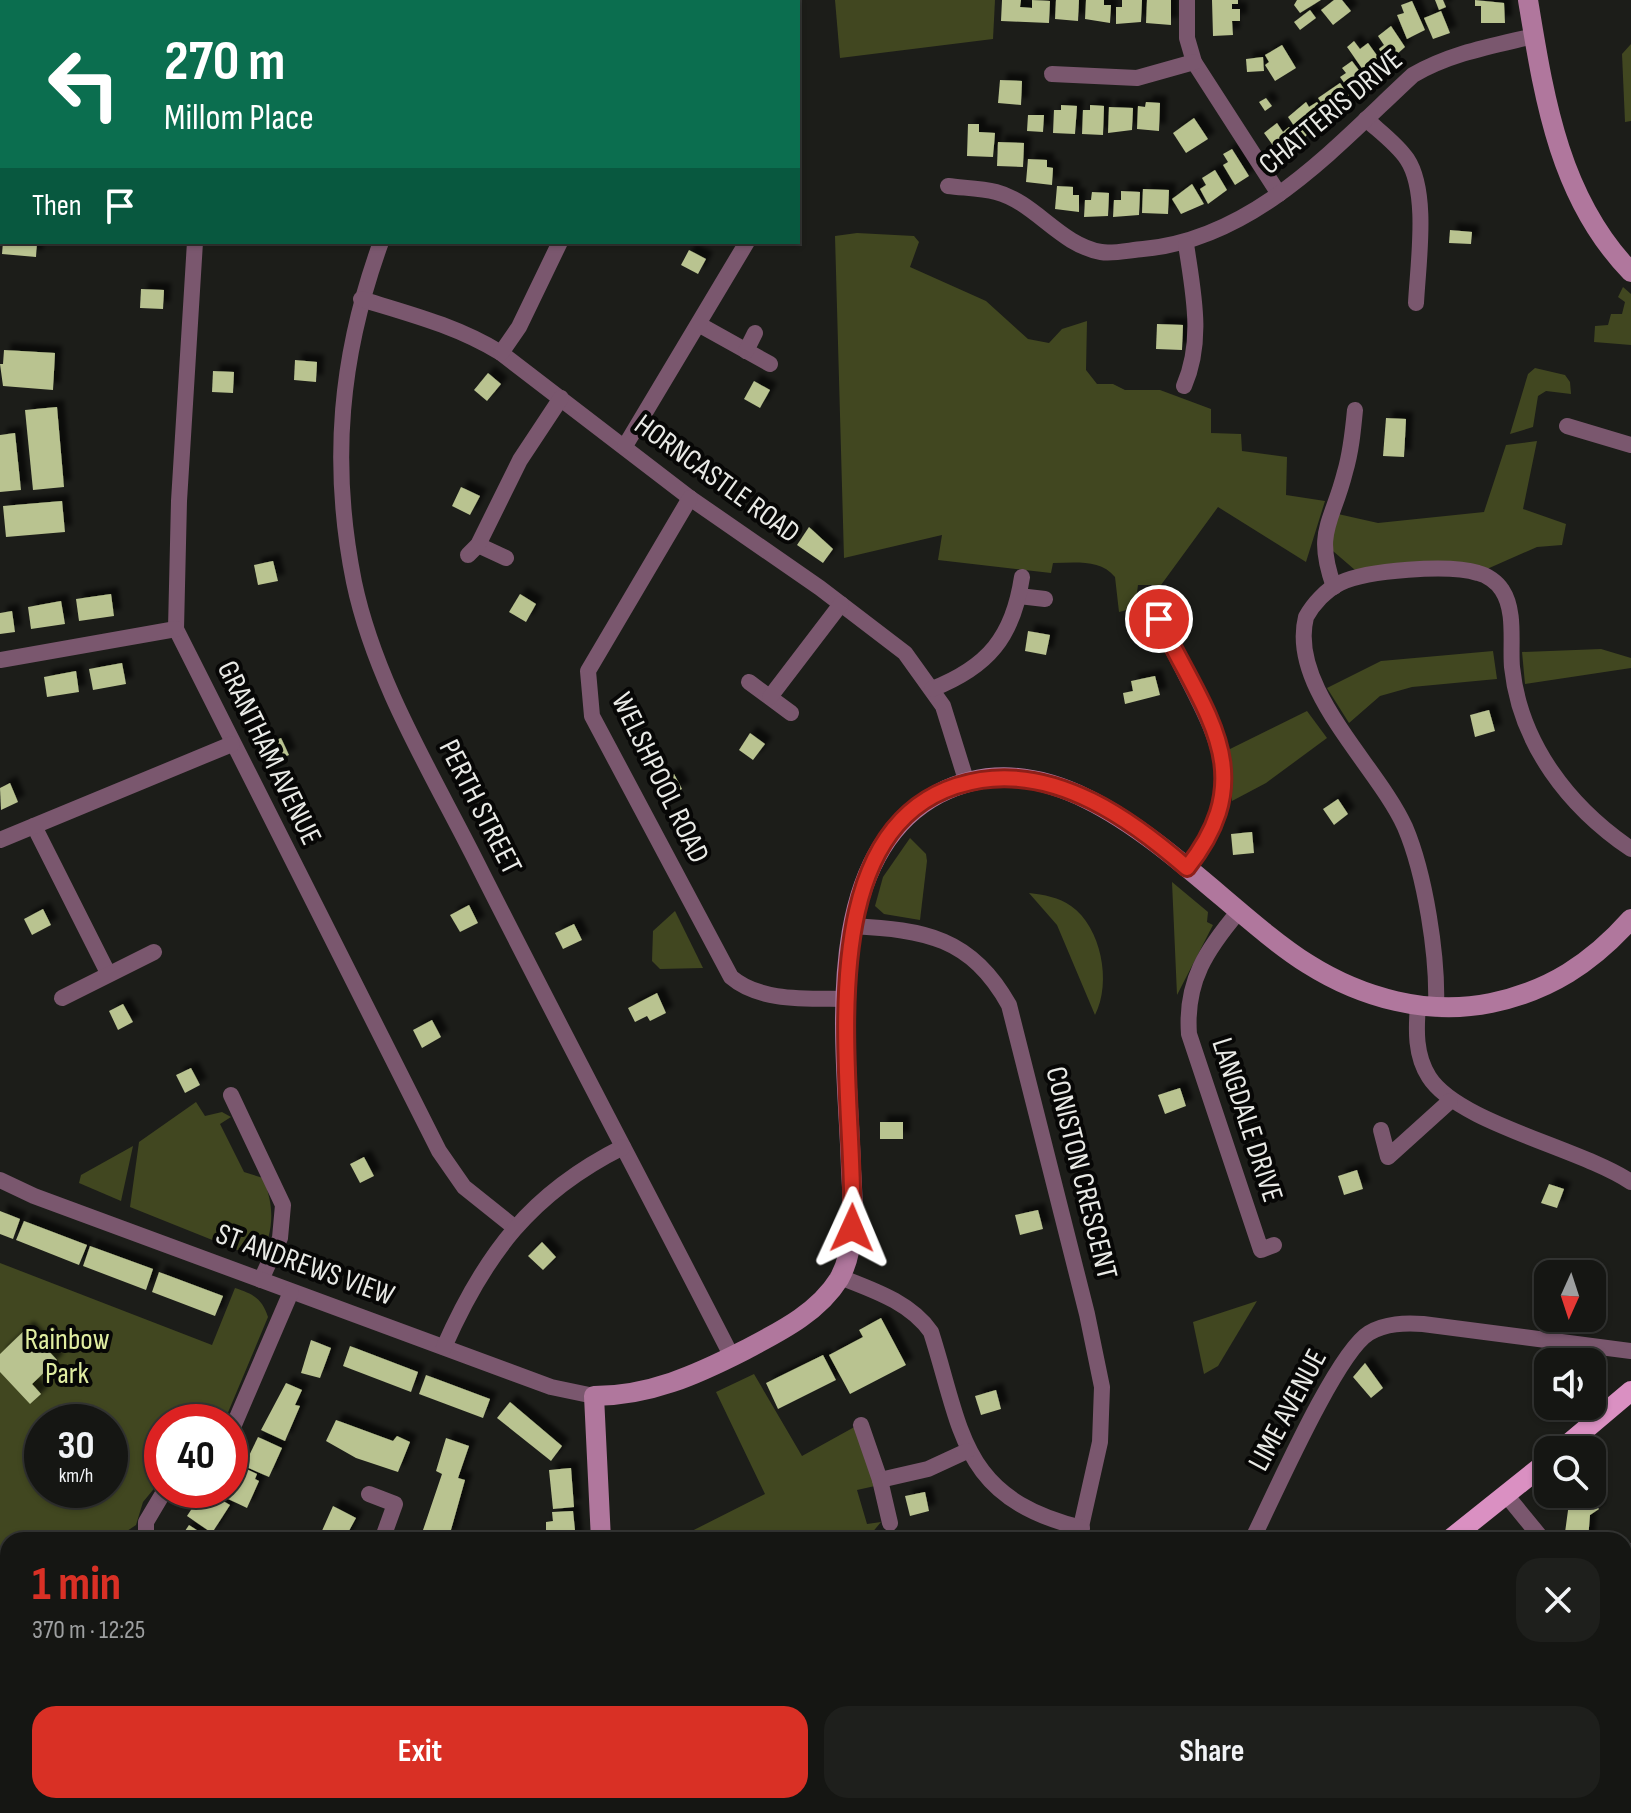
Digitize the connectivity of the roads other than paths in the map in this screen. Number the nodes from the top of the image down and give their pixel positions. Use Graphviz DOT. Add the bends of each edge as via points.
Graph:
graph roads {
  1 [pos="1187,0"];
  2 [pos="1528,0"];
  3 [pos="1534,36"];
  4 [pos="1194,62"];
  5 [pos="1052,74"];
  6 [pos="1366,119"];
  7 [pos="948,186"];
  8 [pos="1279,194"];
  9 [pos="195,244"];
  10 [pos="380,244"];
  11 [pos="559,244"];
  12 [pos="746,244"];
  13 [pos="1186,244"];
  14 [pos="1631,272"];
  15 [pos="361,299"];
  16 [pos="1416,303"];
  17 [pos="700,325"];
  18 [pos="755,333"];
  19 [pos="746,351"];
  20 [pos="501,353"];
  21 [pos="770,364"];
  22 [pos="1184,386"];
  23 [pos="561,398"];
  24 [pos="1355,410"];
  25 [pos="1567,426"];
  26 [pos="1631,445"];
  27 [pos="625,446"];
  28 [pos="690,498"];
  29 [pos="506,558"];
  30 [pos="1022,577"];
  31 [pos="1334,587"];
  32 [pos="1154,594"];
  33 [pos="1019,596"];
  34 [pos="1045,599"];
  35 [pos="841,604"];
  36 [pos="176,629"];
  37 [pos="0,660"];
  38 [pos="749,682"];
  39 [pos="932,689"];
  40 [pos="770,697"];
  41 [pos="791,713"];
  42 [pos="232,744"];
  43 [pos="967,783"];
  44 [pos="34,826"];
  45 [pos="0,840"];
  46 [pos="1631,849"];
  47 [pos="1187,868"];
  48 [pos="1239,911"];
  49 [pos="1631,919"];
  50 [pos="852,926"];
  51 [pos="154,952"];
  52 [pos="108,973"];
  53 [pos="62,998"];
  54 [pos="848,999"];
  55 [pos="1427,1006"];
  56 [pos="231,1095"];
  57 [pos="1450,1101"];
  58 [pos="1381,1130"];
  59 [pos="623,1147"];
  60 [pos="0,1180"];
  61 [pos="1631,1182"];
  62 [pos="514,1227"];
  63 [pos="1274,1245"];
  64 [pos="840,1277"];
  65 [pos="261,1280"];
  66 [pos="291,1292"];
  67 [pos="444,1347"];
  68 [pos="1631,1351"];
  69 [pos="732,1357"];
  70 [pos="1631,1391"];
  71 [pos="594,1396"];
  72 [pos="243,1404"];
  73 [pos="861,1425"];
  74 [pos="1578,1436"];
  75 [pos="967,1451"];
  76 [pos="1534,1473"];
  77 [pos="880,1480"];
  78 [pos="369,1494"];
  79 [pos="1507,1496"];
  80 [pos="152,1508"];
  81 [pos="890,1523"];
  82 [pos="144,1532"];
  83 [pos="385,1532"];
  84 [pos="601,1532"];
  85 [pos="1077,1532"];
  86 [pos="1080,1532"];
  87 [pos="1256,1532"];
  88 [pos="1460,1532"];
  89 [pos="1536,1532"];
  1 -- 4 [label="street" via="1187,38"];
  2 -- 3 [label="street"];
  3 -- 6 [label="street, CHATTERIS DRIVE" via="1431,64"];
  3 -- 14 [label="street" via="1570,180 1601,237"];
  4 -- 5 [label="street" via="1137,78"];
  4 -- 8 [label="street"];
  6 -- 8 [label="street, CHATTERIS DRIVE"];
  6 -- 16 [label="street" via="1404,155 1415,177"];
  7 -- 13 [label="street, CHATTERIS DRIVE" via="998,192 1076,244 1102,253"];
  8 -- 13 [label="street, CHATTERIS DRIVE"];
  9 -- 36 [label="street, GRANTHAM AVENUE"];
  10 -- 15 [label="street, PERTH STREET"];
  11 -- 20 [label="street"];
  12 -- 17 [label="street"];
  13 -- 22 [label="street" via="1196,315 1193,366"];
  15 -- 20 [label="street, HORNCASTLE ROAD" via="440,323"];
  15 -- 59 [label="street, PERTH STREET" via="346,373 341,477 355,584 367,625 412,735"];
  17 -- 19 [label="street"];
  17 -- 27 [label="street"];
  18 -- 19 [label="street"];
  19 -- 21 [label="street"];
  20 -- 23 [label="street, HORNCASTLE ROAD"];
  23 -- 27 [label="street, HORNCASTLE ROAD"];
  23 -- 29 [label="street" via="520,460 473,550"];
  24 -- 31 [label="street" via="1345,472 1323,541"];
  25 -- 26 [label="street"];
  27 -- 28 [label="street, HORNCASTLE ROAD"];
  28 -- 35 [label="street, HORNCASTLE ROAD"];
  28 -- 54 [label="street, WELSHPOOL ROAD" via="588,671 592,716 731,977 765,993"];
  30 -- 33 [label="street"];
  31 -- 46 [label="street" via="1362,576 1463,570 1481,573 1500,587 1509,609 1516,690 1535,743 1574,801"];
  31 -- 55 [label="street" via="1306,617 1305,659 1412,845 1435,972"];
  32 -- 47 [label="street" via="1159,619 1223,757 1220,809 1205,845"];
  33 -- 34 [label="street"];
  33 -- 39 [label="street" via="995,650 969,671"];
  35 -- 39 [label="street, HORNCASTLE ROAD" via="905,653"];
  35 -- 40 [label="street"];
  36 -- 37 [label="street"];
  36 -- 42 [label="street, GRANTHAM AVENUE"];
  38 -- 40 [label="street"];
  39 -- 43 [label="street, HORNCASTLE ROAD" via="943,706"];
  40 -- 41 [label="street"];
  42 -- 44 [label="street"];
  42 -- 62 [label="street, GRANTHAM AVENUE" via="439,1151 464,1187"];
  43 -- 47 [label="street" via="1003,779 1063,789 1112,812"];
  43 -- 50 [label="street" via="927,801 882,846 864,878"];
  44 -- 45 [label="street"];
  44 -- 52 [label="street"];
  47 -- 48 [label="street"];
  48 -- 55 [label="street" via="1331,977 1360,991"];
  48 -- 63 [label="street, LANGDALE DRIVE" via="1200,963 1189,997 1189,1034 1261,1250"];
  49 -- 55 [label="street" via="1584,964 1548,985 1473,1007"];
  50 -- 54 [label="street"];
  50 -- 86 [label="street, CONISTON CRESCENT" via="922,933 947,942 984,966 1009,1005 1102,1387 1100,1442"];
  51 -- 52 [label="street"];
  52 -- 53 [label="street"];
  54 -- 64 [label="street" via="853,1208"];
  55 -- 57 [label="street" via="1420,1057 1429,1078"];
  56 -- 65 [label="street" via="283,1205 280,1238"];
  57 -- 58 [label="street" via="1388,1157"];
  57 -- 61 [label="street"];
  59 -- 62 [label="street" via="565,1180"];
  59 -- 69 [label="street, PERTH STREET"];
  60 -- 65 [label="street, ST ANDREWS VIEW"];
  62 -- 67 [label="street" via="484,1266"];
  64 -- 69 [label="street" via="821,1302 787,1328"];
  64 -- 75 [label="street" via="895,1301 924,1322"];
  65 -- 66 [label="street, ST ANDREWS VIEW"];
  66 -- 67 [label="street, ST ANDREWS VIEW"];
  66 -- 72 [label="street"];
  67 -- 71 [label="street, ST ANDREWS VIEW" via="551,1387"];
  68 -- 87 [label="street, LIME AVENUE" via="1415,1324 1394,1324 1368,1334 1343,1362"];
  69 -- 71 [label="street" via="657,1388"];
  70 -- 74 [label="main road"];
  71 -- 84 [label="street"];
  73 -- 77 [label="street"];
  75 -- 77 [label="street" via="928,1469"];
  75 -- 85 [label="street" via="1007,1494"];
  76 -- 79 [label="main road"];
  77 -- 81 [label="street"];
  78 -- 83 [label="street" via="395,1504"];
  79 -- 88 [label="main road"];
  79 -- 89 [label="street"];
  80 -- 82 [label="street"];
}
